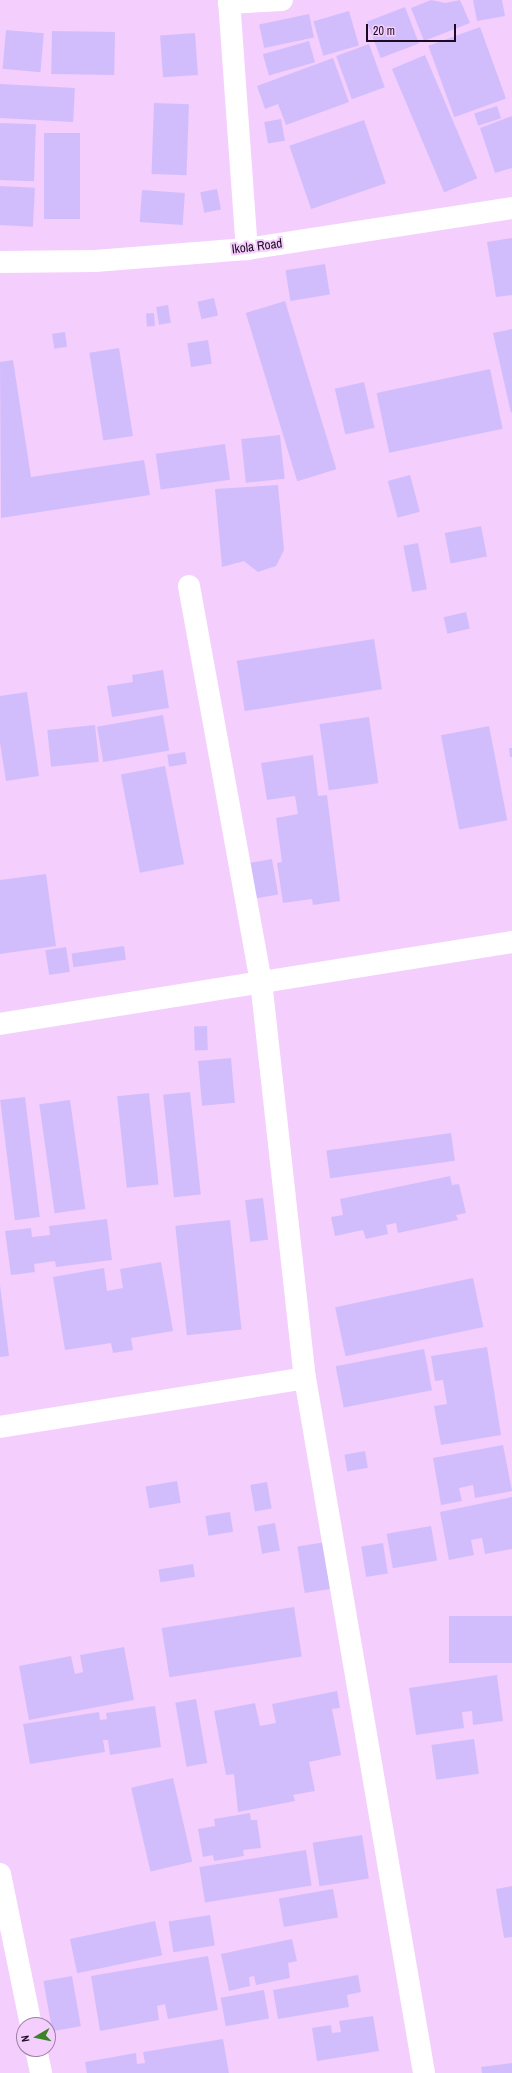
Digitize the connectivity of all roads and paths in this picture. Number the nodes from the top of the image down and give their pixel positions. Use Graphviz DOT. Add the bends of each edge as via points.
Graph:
graph roads {
  1 [pos="282,0"];
  2 [pos="229,2"];
  3 [pos="512,208"];
  4 [pos="247,249"];
  5 [pos="0,262"];
  6 [pos="189,586"];
  7 [pos="512,942"];
  8 [pos="261,981"];
  9 [pos="0,1024"];
  10 [pos="305,1378"];
  11 [pos="0,1427"];
  12 [pos="0,1874"];
  13 [pos="29,2017"];
  14 [pos="38,2057"];
  15 [pos="41,2073"];
  16 [pos="424,2073"];
  1 -- 2 [label="street"];
  2 -- 4 [label="street"];
  3 -- 4 [label="street, Ikola Road"];
  4 -- 5 [label="street, Ikola Road" via="95,261"];
  6 -- 8 [label="street"];
  7 -- 8 [label="street"];
  8 -- 9 [label="street"];
  8 -- 10 [label="street"];
  10 -- 11 [label="street"];
  10 -- 16 [label="street"];
  12 -- 13 [label="street"];
  14 -- 15 [label="street"];
}
